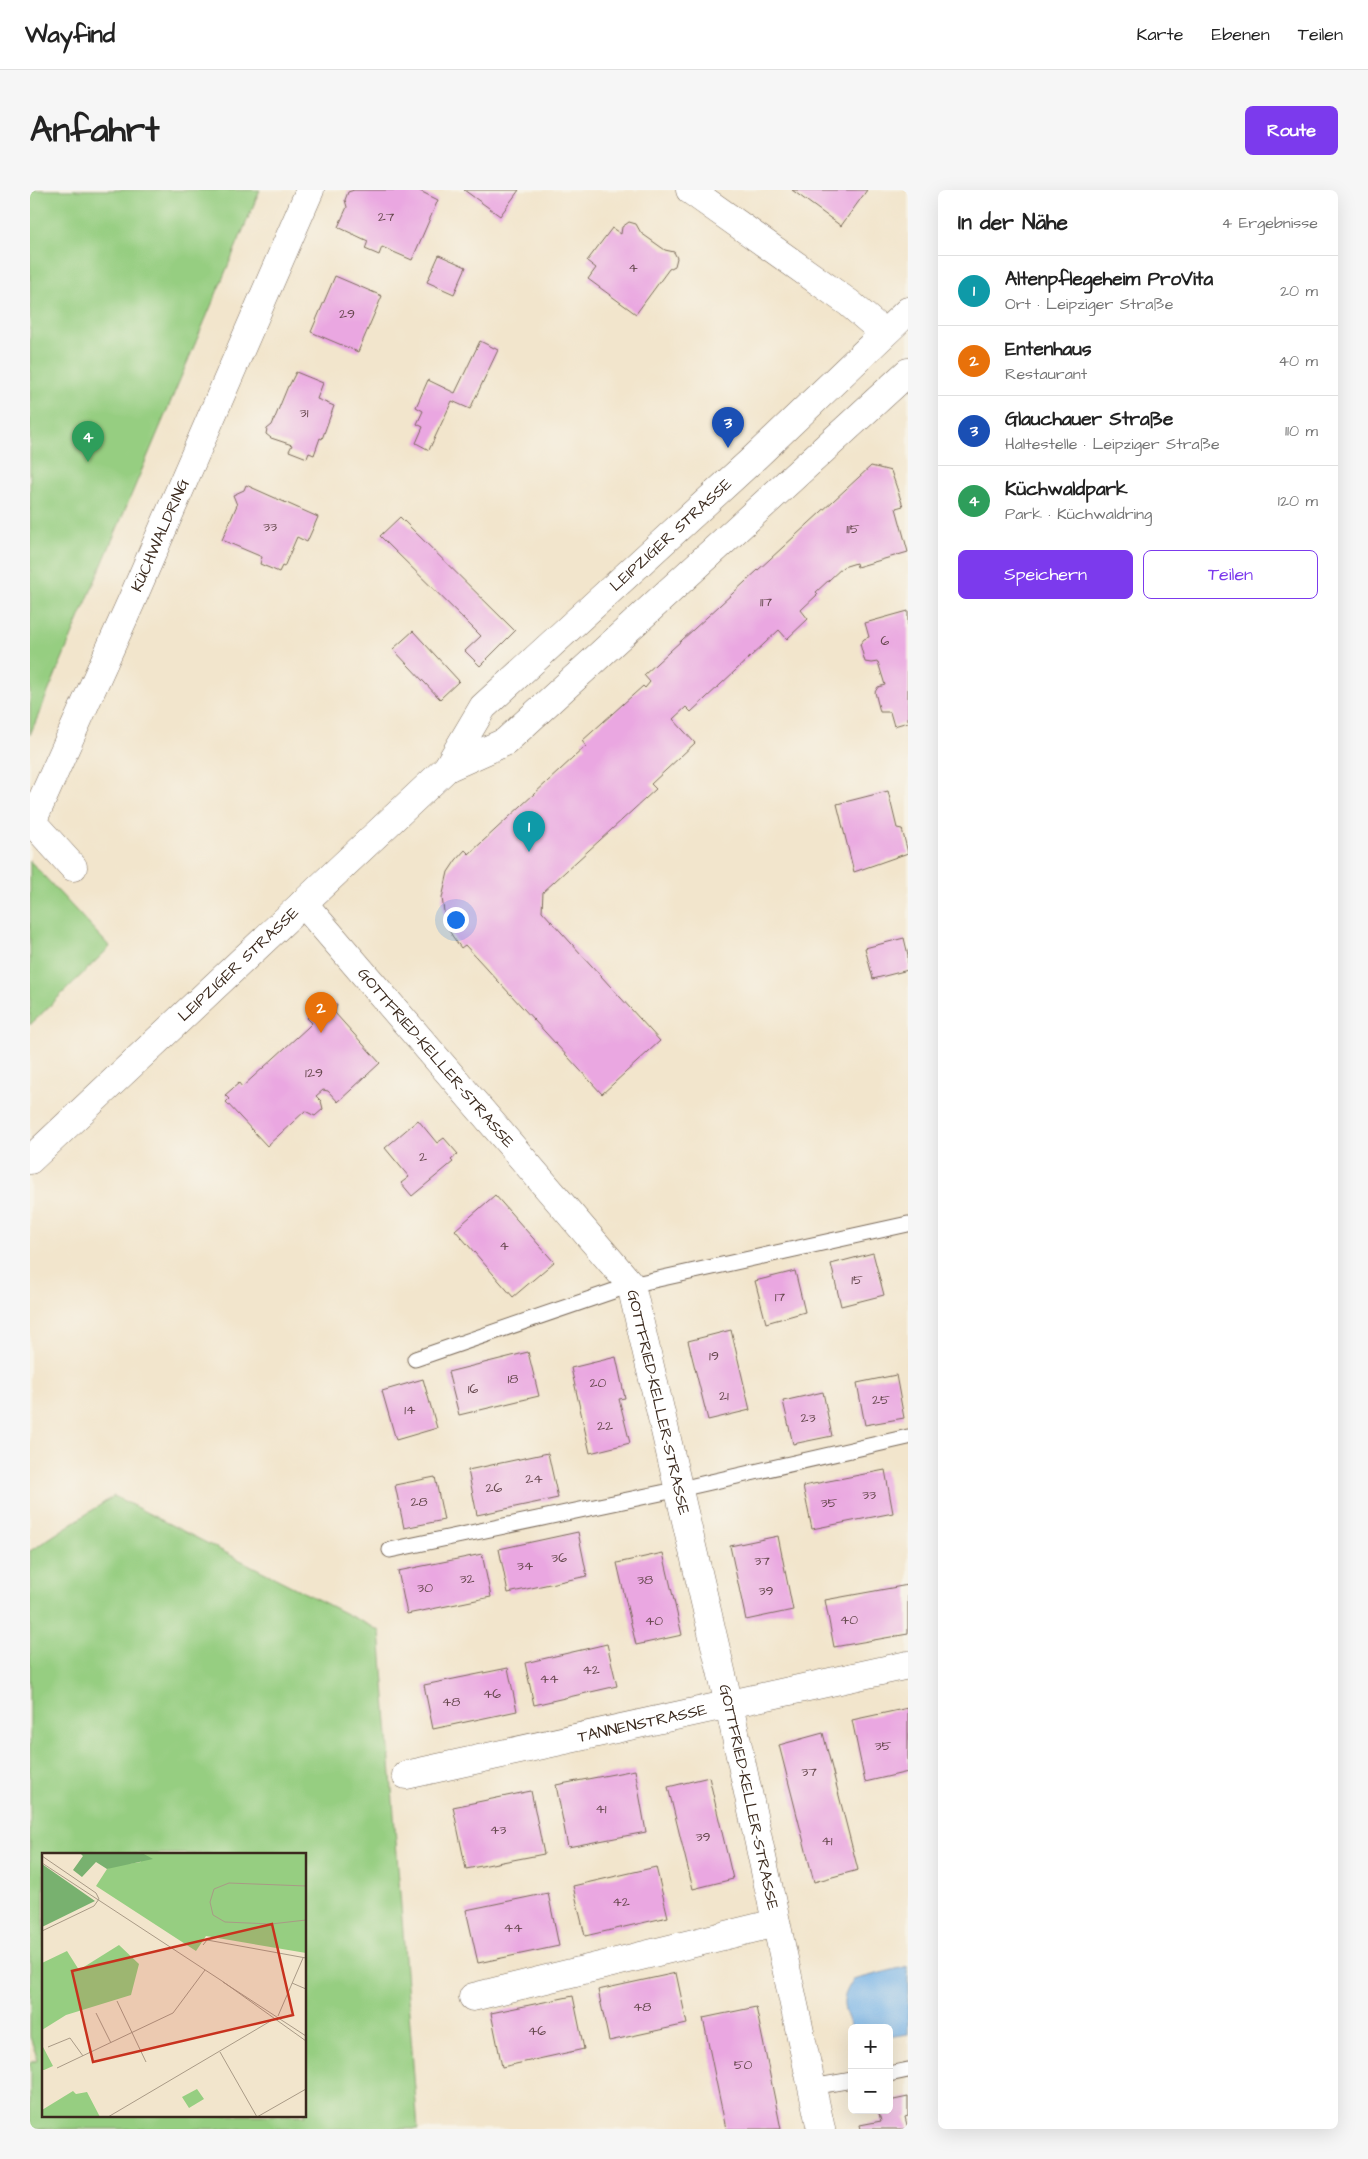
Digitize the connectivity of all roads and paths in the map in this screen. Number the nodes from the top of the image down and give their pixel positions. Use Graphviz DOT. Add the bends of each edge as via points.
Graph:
graph roads {
  1 [pos="310,190"];
  2 [pos="690,190"];
  3 [pos="908,311"];
  4 [pos="884,333"];
  5 [pos="906,378"];
  6 [pos="447,768"];
  7 [pos="31,821"];
  8 [pos="73,867"];
  9 [pos="303,904"];
  10 [pos="30,1160"];
  11 [pos="908,1224"];
  12 [pos="631,1285"];
  13 [pos="415,1359"];
  14 [pos="908,1437"];
  15 [pos="680,1488"];
  16 [pos="390,1550"];
  17 [pos="908,1665"];
  18 [pos="729,1706"];
  19 [pos="406,1775"];
  20 [pos="776,1923"];
  21 [pos="473,1997"];
  22 [pos="908,2070"];
  23 [pos="893,2073"];
  24 [pos="848,2081"];
  25 [pos="812,2088"];
  26 [pos="821,2129"];
  1 -- 7 [label="street, KÜCHWALDRING" via="131,602"];
  2 -- 4 [label="street" via="849,303"];
  3 -- 4 [label="street, LEIPZIGER STRASSE"];
  4 -- 6 [label="street, LEIPZIGER STRASSE" via="750,462 483,707"];
  5 -- 6 [label="street, LEIPZIGER STRASSE" via="505,742"];
  6 -- 9 [label="street, LEIPZIGER STRASSE"];
  7 -- 8 [label="street, KÜCHWALDRING"];
  9 -- 10 [label="street, LEIPZIGER STRASSE"];
  9 -- 12 [label="street, GOTTFRIED-KELLER-STRASSE"];
  11 -- 12 [label="lane"];
  12 -- 13 [label="lane"];
  12 -- 15 [label="street, GOTTFRIED-KELLER-STRASSE"];
  14 -- 15 [label="lane"];
  15 -- 16 [label="lane"];
  15 -- 18 [label="street, GOTTFRIED-KELLER-STRASSE"];
  17 -- 18 [label="street, TANNENSTRASSE"];
  18 -- 19 [label="street, TANNENSTRASSE"];
  18 -- 20 [label="street, GOTTFRIED-KELLER-STRASSE"];
  20 -- 21 [label="street, GOTTFRIED-KELLER-STRASSE"];
  20 -- 25 [label="street, GOTTFRIED-KELLER-STRASSE"];
  22 -- 23 [label="lane"];
  24 -- 25 [label="lane"];
  25 -- 26 [label="street, GOTTFRIED-KELLER-STRASSE"];
}
